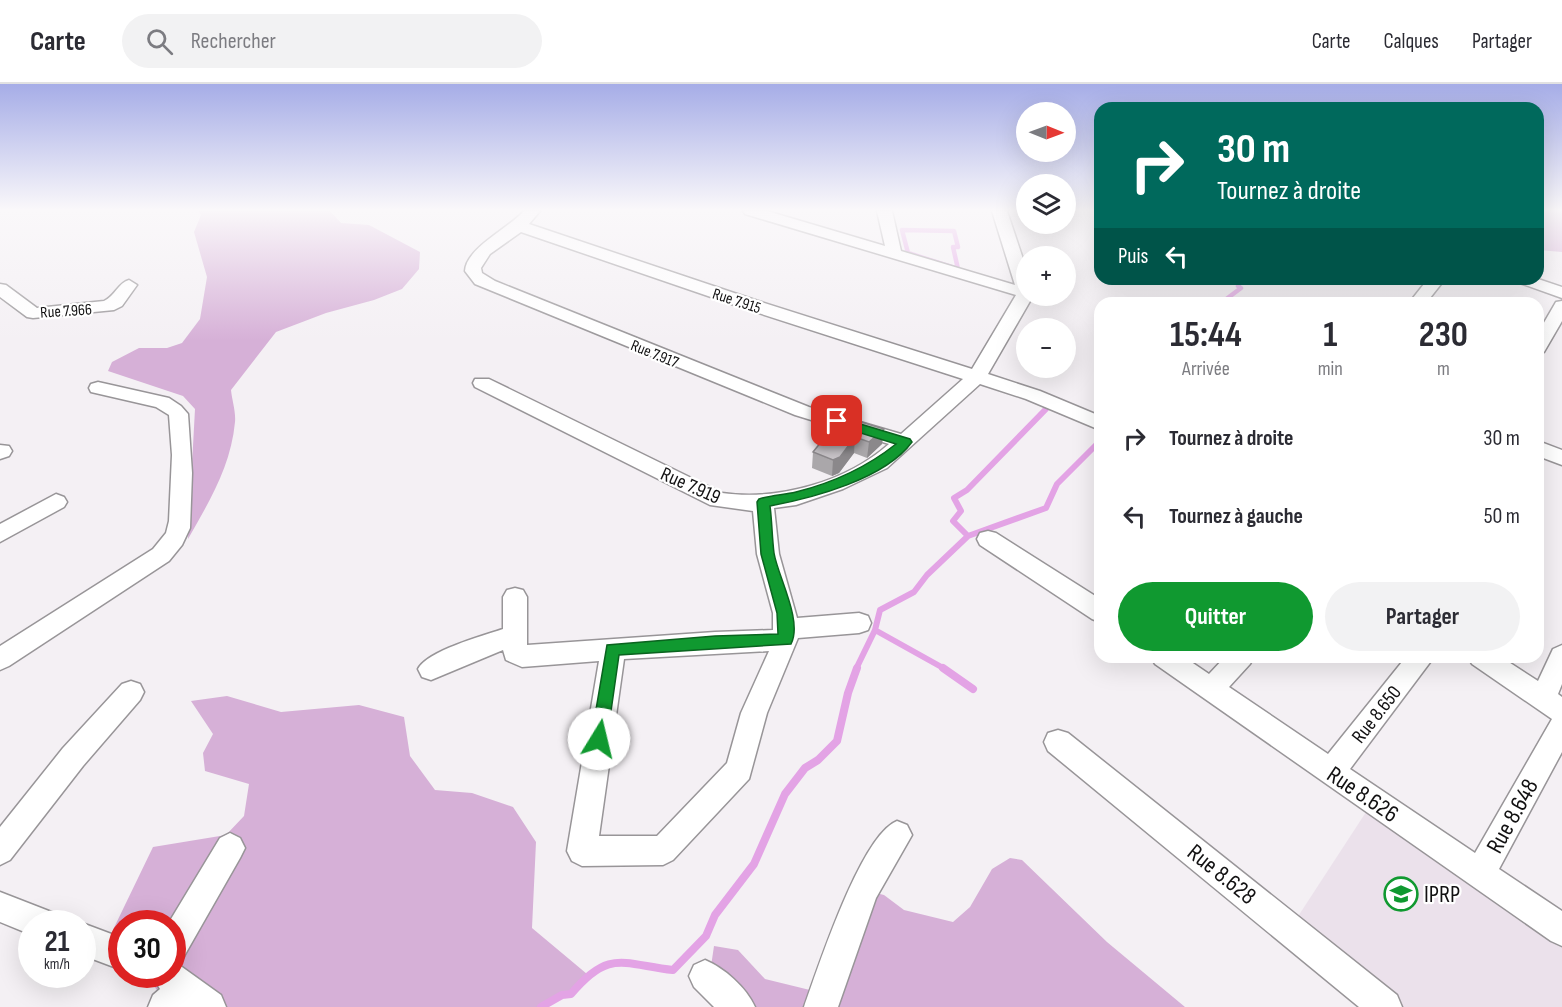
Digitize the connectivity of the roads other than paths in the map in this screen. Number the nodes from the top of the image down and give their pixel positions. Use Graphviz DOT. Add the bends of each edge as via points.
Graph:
graph roads {
  1 [pos="485,254"];
  2 [pos="602,254"];
  3 [pos="898,254"];
  4 [pos="129,285"];
  5 [pos="1432,285"];
  6 [pos="1540,285"];
  7 [pos="0,289"];
  8 [pos="1016,290"];
  9 [pos="1562,293"];
  10 [pos="1422,297"];
  11 [pos="1018,306"];
  12 [pos="1562,306"];
  13 [pos="1544,338"];
  14 [pos="976,377"];
  15 [pos="482,383"];
  16 [pos="98,388"];
  17 [pos="1094,421"];
  18 [pos="906,442"];
  19 [pos="1544,450"];
  20 [pos="1562,458"];
  21 [pos="56,502"];
  22 [pos="763,502"];
  23 [pos="0,534"];
  24 [pos="988,539"];
  25 [pos="515,597"];
  26 [pos="1094,608"];
  27 [pos="859,623"];
  28 [pos="785,634"];
  29 [pos="515,635"];
  30 [pos="613,650"];
  31 [pos="1562,656"];
  32 [pos="0,659"];
  33 [pos="1173,663"];
  34 [pos="1235,663"];
  35 [pos="1416,663"];
  36 [pos="1490,663"];
  37 [pos="431,669"];
  38 [pos="1210,689"];
  39 [pos="131,692"];
  40 [pos="1552,705"];
  41 [pos="1562,726"];
  42 [pos="1058,742"];
  43 [pos="1331,771"];
  44 [pos="897,836"];
  45 [pos="0,849"];
  46 [pos="230,849"];
  47 [pos="1480,874"];
  48 [pos="0,908"];
  49 [pos="18,915"];
  50 [pos="186,923"];
  51 [pos="1562,930"];
  52 [pos="705,976"];
  53 [pos="738,1007"];
  54 [pos="820,1007"];
  55 [pos="1385,1007"];
  1 -- 18 [label="street, Rue 7.917" via="473,269 489,285 802,411"];
  2 -- 14 [label="street, Rue 7.915"];
  3 -- 8 [label="street"];
  4 -- 7 [label="street, Rue 7.966" via="116,303 108,306 41,313 28,310"];
  5 -- 10 [label="street"];
  6 -- 9 [label="street"];
  11 -- 14 [label="street, Rue 7.919"];
  12 -- 13 [label="street"];
  14 -- 17 [label="street, Rue 7.915" via="1044,399"];
  14 -- 18 [label="street, Rue 7.919"];
  15 -- 22 [label="street, Rue 7.919" via="718,500"];
  16 -- 32 [label="street" via="162,402 179,415 180,526 161,555"];
  18 -- 22 [label="street, Rue 7.919" via="880,463 836,484 796,497"];
  19 -- 20 [label="street"];
  21 -- 23 [label="street"];
  22 -- 28 [label="street" via="768,554 785,613"];
  24 -- 26 [label="street"];
  25 -- 29 [label="street"];
  27 -- 28 [label="street"];
  28 -- 30 [label="street"];
  28 -- 30 [label="street" via="754,713 739,770 663,850 582,851"];
  29 -- 30 [label="street" via="516,653 522,656"];
  29 -- 37 [label="street"];
  31 -- 40 [label="street"];
  33 -- 38 [label="street, Rue 8.626"];
  34 -- 38 [label="street"];
  35 -- 43 [label="street, Rue 8.650"];
  36 -- 40 [label="street"];
  38 -- 43 [label="street, Rue 8.626"];
  39 -- 45 [label="street"];
  41 -- 47 [label="street, Rue 8.648"];
  42 -- 55 [label="street, Rue 8.628"];
  43 -- 47 [label="street, Rue 8.626"];
  44 -- 54 [label="street" via="865,888"];
  46 -- 50 [label="street"];
  47 -- 51 [label="street, Rue 8.626"];
  48 -- 49 [label="street"];
  52 -- 53 [label="street"];
}
